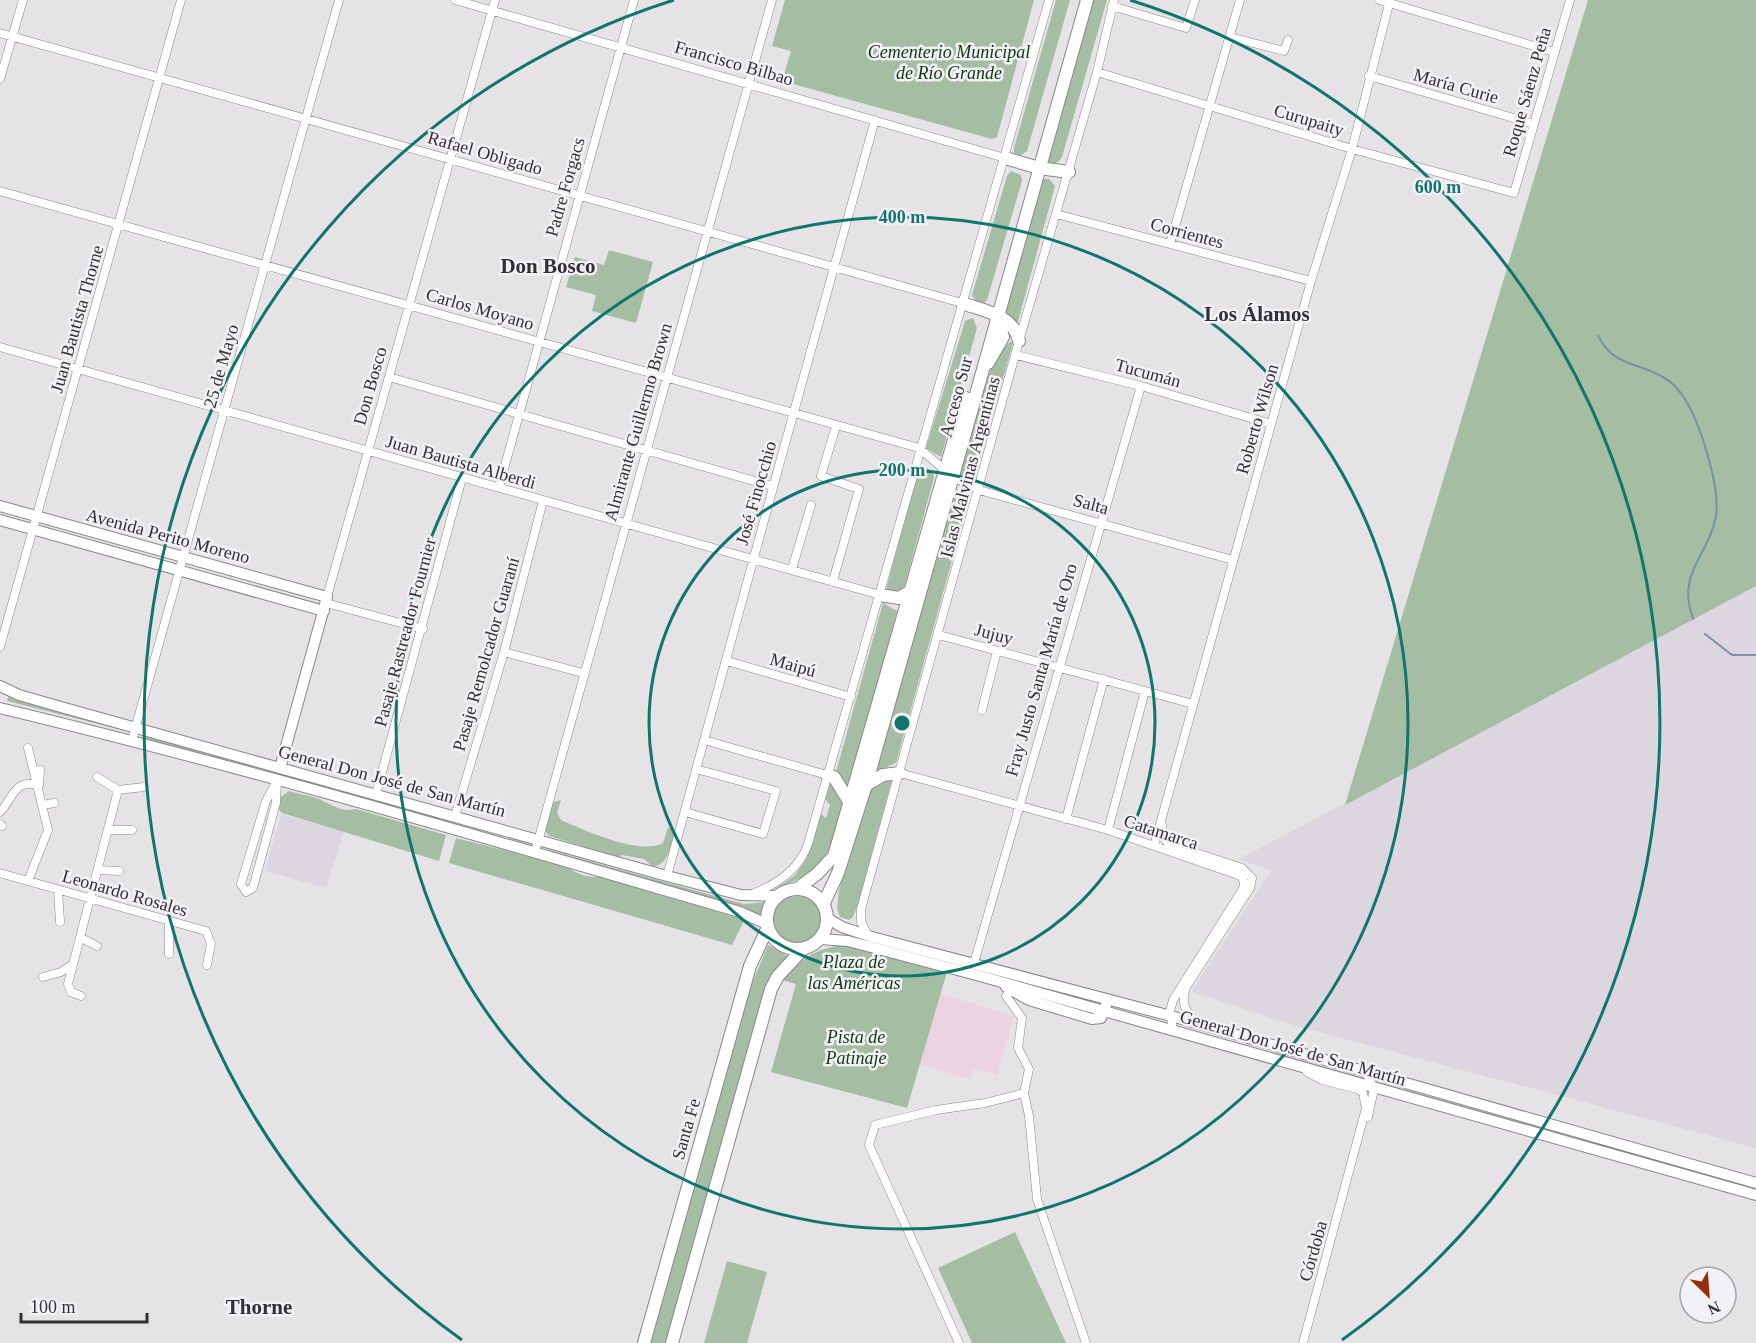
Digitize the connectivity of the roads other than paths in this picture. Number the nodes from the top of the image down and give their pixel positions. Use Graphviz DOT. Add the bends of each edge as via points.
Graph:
graph roads {
  1 [pos="23,0"];
  2 [pos="181,0"];
  3 [pos="339,0"];
  4 [pos="454,0"];
  5 [pos="495,0"];
  6 [pos="634,0"];
  7 [pos="772,0"];
  8 [pos="1048,0"];
  9 [pos="1078,0"];
  10 [pos="1087,0"];
  11 [pos="1195,0"];
  12 [pos="1240,0"];
  13 [pos="1379,0"];
  14 [pos="1570,0"];
  15 [pos="1390,1"];
  16 [pos="1113,3"];
  17 [pos="492,10"];
  18 [pos="0,33"];
  19 [pos="13,37"];
  20 [pos="1230,37"];
  21 [pos="1288,40"];
  22 [pos="621,47"];
  23 [pos="1554,52"];
  24 [pos="1097,72"];
  25 [pos="1369,76"];
  26 [pos="160,78"];
  27 [pos="0,79"];
  28 [pos="749,82"];
  29 [pos="1211,106"];
  30 [pos="305,118"];
  31 [pos="875,120"];
  32 [pos="1534,124"];
  33 [pos="1352,149"];
  34 [pos="452,158"];
  35 [pos="1005,158"];
  36 [pos="1035,167"];
  37 [pos="1069,171"];
  38 [pos="0,191"];
  39 [pos="1514,193"];
  40 [pos="578,196"];
  41 [pos="1056,214"];
  42 [pos="120,223"];
  43 [pos="707,230"];
  44 [pos="1170,244"];
  45 [pos="265,264"];
  46 [pos="834,266"];
  47 [pos="1311,281"];
  48 [pos="962,303"];
  49 [pos="410,305"];
  50 [pos="994,315"];
  51 [pos="539,341"];
  52 [pos="1019,341"];
  53 [pos="0,347"];
  54 [pos="1016,354"];
  55 [pos="78,368"];
  56 [pos="389,376"];
  57 [pos="667,377"];
  58 [pos="1141,386"];
  59 [pos="224,411"];
  60 [pos="518,413"];
  61 [pos="794,414"];
  62 [pos="1271,424"];
  63 [pos="836,426"];
  64 [pos="646,448"];
  65 [pos="919,448"];
  66 [pos="368,452"];
  67 [pos="950,472"];
  68 [pos="462,478"];
  69 [pos="772,486"];
  70 [pos="499,487"];
  71 [pos="979,490"];
  72 [pos="543,501"];
  73 [pos="811,505"];
  74 [pos="0,506"];
  75 [pos="36,517"];
  76 [pos="0,520"];
  77 [pos="1100,522"];
  78 [pos="624,523"];
  79 [pos="33,529"];
  80 [pos="184,557"];
  81 [pos="753,558"];
  82 [pos="1233,560"];
  83 [pos="792,569"];
  84 [pos="180,570"];
  85 [pos="833,581"];
  86 [pos="911,591"];
  87 [pos="880,595"];
  88 [pos="326,604"];
  89 [pos="423,629"];
  90 [pos="939,635"];
  91 [pos="0,647"];
  92 [pos="997,651"];
  93 [pos="504,652"];
  94 [pos="727,661"];
  95 [pos="1058,666"];
  96 [pos="583,673"];
  97 [pos="1104,679"];
  98 [pos="0,686"];
  99 [pos="1145,691"];
  100 [pos="851,697"];
  101 [pos="1193,704"];
  102 [pos="0,708"];
  103 [pos="982,710"];
  104 [pos="136,727"];
  105 [pos="132,740"];
  106 [pos="704,740"];
  107 [pos="28,748"];
  108 [pos="280,768"];
  109 [pos="696,769"];
  110 [pos="40,770"];
  111 [pos="900,773"];
  112 [pos="827,775"];
  113 [pos="97,777"];
  114 [pos="277,781"];
  115 [pos="39,785"];
  116 [pos="866,785"];
  117 [pos="144,786"];
  118 [pos="118,790"];
  119 [pos="376,794"];
  120 [pos="850,802"];
  121 [pos="54,803"];
  122 [pos="43,805"];
  123 [pos="1018,805"];
  124 [pos="0,812"];
  125 [pos="685,812"];
  126 [pos="455,816"];
  127 [pos="1162,816"];
  128 [pos="1066,819"];
  129 [pos="108,830"];
  130 [pos="132,830"];
  131 [pos="1108,830"];
  132 [pos="538,838"];
  133 [pos="1154,846"];
  134 [pos="535,852"];
  135 [pos="99,870"];
  136 [pos="119,871"];
  137 [pos="0,873"];
  138 [pos="667,876"];
  139 [pos="1247,877"];
  140 [pos="28,881"];
  141 [pos="797,889"];
  142 [pos="58,890"];
  143 [pos="741,895"];
  144 [pos="778,896"];
  145 [pos="90,899"];
  146 [pos="824,905"];
  147 [pos="827,918"];
  148 [pos="170,921"];
  149 [pos="60,922"];
  150 [pos="767,925"];
  151 [pos="81,938"];
  152 [pos="872,938"];
  153 [pos="820,939"];
  154 [pos="97,946"];
  155 [pos="803,949"];
  156 [pos="169,954"];
  157 [pos="74,963"];
  158 [pos="974,963"];
  159 [pos="207,965"];
  160 [pos="44,977"];
  161 [pos="992,979"];
  162 [pos="1012,991"];
  163 [pos="81,996"];
  164 [pos="1105,1006"];
  165 [pos="1171,1016"];
  166 [pos="1200,1025"];
  167 [pos="1173,1030"];
  168 [pos="1296,1065"];
  169 [pos="1367,1074"];
  170 [pos="1374,1089"];
  171 [pos="1024,1093"];
  172 [pos="1352,1167"];
  173 [pos="1756,1183"];
  174 [pos="1756,1195"];
  175 [pos="644,1343"];
  176 [pos="672,1343"];
  177 [pos="959,1343"];
  178 [pos="1086,1343"];
  179 [pos="1303,1343"];
  1 -- 19 [label="street"];
  2 -- 26 [label="street, Juan Bautista Thorne"];
  3 -- 30 [label="street, 25 de Mayo"];
  4 -- 17 [label="street, Francisco Bilbao"];
  5 -- 17 [label="street, Don Bosco"];
  6 -- 22 [label="street, Padre Forgacs"];
  7 -- 28 [label="street, Almirante Guillermo Brown"];
  8 -- 35 [label="street"];
  9 -- 36 [label="main road, Acceso Sur"];
  10 -- 36 [label="main road, Acceso Sur"];
  11 -- 16 [label="street" via="1186,27"];
  12 -- 20 [label="street"];
  13 -- 15 [label="street"];
  14 -- 23 [label="street, Roque Sáenz Peña"];
  15 -- 23 [label="street"];
  15 -- 25 [label="street, Roberto Wilson"];
  16 -- 24 [label="street, Islas Malvinas Argentinas"];
  17 -- 22 [label="street, Francisco Bilbao"];
  17 -- 34 [label="street, Don Bosco"];
  18 -- 19 [label="street, Rafael Obligado"];
  19 -- 26 [label="street, Rafael Obligado"];
  19 -- 27 [label="street"];
  20 -- 21 [label="street" via="1284,51"];
  20 -- 29 [label="street"];
  22 -- 28 [label="street, Francisco Bilbao"];
  22 -- 40 [label="street, Padre Forgacs"];
  23 -- 32 [label="street, Roque Sáenz Peña"];
  24 -- 29 [label="street, Curupaity"];
  24 -- 37 [label="street, Islas Malvinas Argentinas"];
  25 -- 32 [label="street, María Curie"];
  25 -- 33 [label="street, Roberto Wilson"];
  26 -- 30 [label="street, Rafael Obligado"];
  26 -- 42 [label="street, Juan Bautista Thorne"];
  28 -- 31 [label="street, Francisco Bilbao"];
  28 -- 43 [label="street, Almirante Guillermo Brown"];
  29 -- 33 [label="street, Curupaity"];
  29 -- 44 [label="street"];
  30 -- 34 [label="street, Rafael Obligado"];
  30 -- 45 [label="street, 25 de Mayo"];
  31 -- 35 [label="street, Francisco Bilbao"];
  31 -- 46 [label="street, José Finocchio"];
  32 -- 39 [label="street, Roque Sáenz Peña"];
  33 -- 39 [label="street, Curupaity"];
  33 -- 47 [label="street, Roberto Wilson"];
  34 -- 40 [label="street, Rafael Obligado"];
  34 -- 49 [label="street, Don Bosco"];
  35 -- 36 [label="main road"];
  35 -- 48 [label="street"];
  36 -- 37 [label="main road"];
  36 -- 50 [label="main road, Acceso Sur"];
  37 -- 41 [label="street, Islas Malvinas Argentinas"];
  38 -- 42 [label="street, Carlos Moyano"];
  40 -- 43 [label="street, Rafael Obligado"];
  40 -- 51 [label="street, Padre Forgacs"];
  41 -- 44 [label="street, Corrientes"];
  41 -- 52 [label="street, Islas Malvinas Argentinas"];
  42 -- 45 [label="street, Carlos Moyano"];
  42 -- 55 [label="street, Juan Bautista Thorne"];
  43 -- 46 [label="street, Rafael Obligado"];
  43 -- 57 [label="street, Almirante Guillermo Brown"];
  44 -- 47 [label="street, Corrientes"];
  45 -- 49 [label="street, Carlos Moyano"];
  45 -- 59 [label="street, 25 de Mayo"];
  46 -- 48 [label="street, Rafael Obligado"];
  46 -- 61 [label="street, José Finocchio"];
  47 -- 62 [label="street, Roberto Wilson"];
  48 -- 50 [label="main road"];
  48 -- 65 [label="street"];
  49 -- 51 [label="street, Carlos Moyano"];
  49 -- 56 [label="street, Don Bosco"];
  50 -- 52 [label="main road" via="1014,326"];
  50 -- 67 [label="main road, Acceso Sur"];
  50 -- 67 [label="main road, Acceso Sur" via="982,372"];
  51 -- 57 [label="street, Carlos Moyano"];
  51 -- 60 [label="street, Padre Forgacs"];
  52 -- 54 [label="street, Islas Malvinas Argentinas"];
  53 -- 55 [label="street, Juan Bautista Alberdi"];
  54 -- 58 [label="street, Tucumán"];
  54 -- 71 [label="street, Islas Malvinas Argentinas"];
  55 -- 59 [label="street, Juan Bautista Alberdi"];
  55 -- 75 [label="street, Juan Bautista Thorne"];
  56 -- 60 [label="street"];
  56 -- 66 [label="street, Don Bosco"];
  57 -- 61 [label="street, Carlos Moyano"];
  57 -- 64 [label="street, Almirante Guillermo Brown"];
  58 -- 62 [label="street, Tucumán"];
  58 -- 77 [label="street, Fray Justo Santa María de Oro"];
  59 -- 66 [label="street, Juan Bautista Alberdi"];
  59 -- 80 [label="street, 25 de Mayo"];
  60 -- 64 [label="street"];
  60 -- 70 [label="street, Padre Forgacs"];
  61 -- 63 [label="street, Carlos Moyano"];
  61 -- 69 [label="street, José Finocchio"];
  62 -- 82 [label="street, Roberto Wilson"];
  63 -- 65 [label="street, Carlos Moyano"];
  63 -- 85 [label="street" via="821,476 859,489"];
  64 -- 69 [label="street"];
  64 -- 78 [label="street, Almirante Guillermo Brown"];
  65 -- 67 [label="street, Carlos Moyano"];
  65 -- 87 [label="street"];
  66 -- 68 [label="street, Juan Bautista Alberdi"];
  66 -- 88 [label="street, Don Bosco"];
  67 -- 71 [label="street, Salta"];
  67 -- 86 [label="main road, Acceso Sur"];
  67 -- 116 [label="main road, Acceso Sur"];
  68 -- 70 [label="street, Juan Bautista Alberdi"];
  68 -- 89 [label="street, Pasaje Rastreador Fournier"];
  69 -- 81 [label="street, José Finocchio"];
  70 -- 72 [label="street, Juan Bautista Alberdi"];
  71 -- 77 [label="street, Salta"];
  71 -- 90 [label="street, Islas Malvinas Argentinas"];
  72 -- 78 [label="street, Juan Bautista Alberdi"];
  72 -- 93 [label="street, Pasaje Remolcador Guaraní"];
  73 -- 83 [label="street"];
  74 -- 75 [label="main road, Avenida Perito Moreno"];
  75 -- 79 [label="street, Juan Bautista Thorne"];
  75 -- 80 [label="main road, Avenida Perito Moreno"];
  76 -- 79 [label="main road, Avenida Perito Moreno"];
  77 -- 82 [label="street, Salta"];
  77 -- 95 [label="street, Fray Justo Santa María de Oro"];
  78 -- 81 [label="street, Juan Bautista Alberdi"];
  78 -- 96 [label="street, Almirante Guillermo Brown"];
  79 -- 84 [label="main road, Avenida Perito Moreno"];
  79 -- 91 [label="street, Juan Bautista Thorne"];
  80 -- 84 [label="street, 25 de Mayo"];
  80 -- 88 [label="main road, Avenida Perito Moreno"];
  81 -- 83 [label="street, Juan Bautista Alberdi"];
  81 -- 94 [label="street, José Finocchio"];
  82 -- 101 [label="street, Roberto Wilson"];
  83 -- 85 [label="street, Juan Bautista Alberdi"];
  84 -- 88 [label="main road, Avenida Perito Moreno"];
  84 -- 104 [label="street, 25 de Mayo"];
  85 -- 87 [label="street, Juan Bautista Alberdi"];
  86 -- 87 [label="main road" via="899,598"];
  86 -- 120 [label="main road, Acceso Sur"];
  87 -- 100 [label="street"];
  88 -- 89 [label="street, Avenida Perito Moreno"];
  88 -- 108 [label="main road, Don Bosco"];
  89 -- 119 [label="street, Pasaje Rastreador Fournier"];
  90 -- 92 [label="street, Jujuy"];
  90 -- 111 [label="street, Islas Malvinas Argentinas"];
  92 -- 95 [label="street, Jujuy"];
  92 -- 103 [label="street"];
  93 -- 96 [label="street"];
  93 -- 126 [label="street, Pasaje Remolcador Guaraní"];
  94 -- 100 [label="street, Maipú"];
  94 -- 106 [label="street, José Finocchio"];
  95 -- 97 [label="street, Jujuy"];
  95 -- 123 [label="street, Fray Justo Santa María de Oro"];
  96 -- 132 [label="street, Almirante Guillermo Brown"];
  97 -- 99 [label="street, Jujuy"];
  97 -- 128 [label="street"];
  98 -- 104 [label="main road, General Don José de San Martín" via="19,695"];
  99 -- 101 [label="street, Jujuy"];
  99 -- 131 [label="street"];
  100 -- 112 [label="street"];
  101 -- 127 [label="street, Roberto Wilson"];
  102 -- 105 [label="main road, General Don José de San Martín"];
  104 -- 105 [label="street, 25 de Mayo"];
  104 -- 108 [label="main road, General Don José de San Martín"];
  105 -- 114 [label="main road, General Don José de San Martín"];
  106 -- 109 [label="street, José Finocchio"];
  106 -- 112 [label="street"];
  107 -- 115 [label="street"];
  108 -- 114 [label="street, Don Bosco"];
  108 -- 119 [label="main road, General Don José de San Martín"];
  109 -- 125 [label="street, José Finocchio"];
  109 -- 125 [label="street" via="776,791 763,834"];
  110 -- 115 [label="street"];
  111 -- 116 [label="main road" via="883,775"];
  111 -- 123 [label="street, Catamarca"];
  111 -- 152 [label="street, Islas Malvinas Argentinas" via="861,909 861,922"];
  112 -- 120 [label="main road" via="834,777"];
  112 -- 143 [label="street" via="804,854 777,882"];
  113 -- 118 [label="street"];
  114 -- 114 [label="street, Don Bosco" via="266,801 241,884 246,892 253,888 276,803"];
  114 -- 134 [label="main road, General Don José de San Martín"];
  115 -- 122 [label="street"];
  115 -- 124 [label="street" via="22,784 14,789"];
  116 -- 146 [label="main road, Acceso Sur"];
  117 -- 118 [label="street"];
  118 -- 129 [label="street"];
  119 -- 126 [label="main road, General Don José de San Martín"];
  120 -- 141 [label="main road, Acceso Sur" via="834,856"];
  121 -- 122 [label="street"];
  122 -- 140 [label="street" via="47,844"];
  123 -- 128 [label="street, Catamarca"];
  123 -- 158 [label="street, Fray Justo Santa María de Oro"];
  125 -- 138 [label="street, José Finocchio"];
  126 -- 132 [label="main road, General Don José de San Martín"];
  127 -- 133 [label="street, Roberto Wilson"];
  127 -- 139 [label="street, Catamarca" via="1162,836 1169,844 1242,868"];
  128 -- 131 [label="street, Catamarca"];
  129 -- 130 [label="street"];
  129 -- 135 [label="street"];
  131 -- 133 [label="street, Catamarca"];
  132 -- 134 [label="street, Almirante Guillermo Brown"];
  132 -- 138 [label="main road, General Don José de San Martín"];
  133 -- 139 [label="street, Catamarca"];
  134 -- 150 [label="main road, General Don José de San Martín" via="740,912"];
  135 -- 136 [label="street"];
  135 -- 145 [label="street"];
  137 -- 140 [label="street, Leonardo Rosales"];
  138 -- 143 [label="main road, General Don José de San Martín"];
  139 -- 165 [label="street" via="1175,994"];
  139 -- 166 [label="street" via="1253,882 1250,888 1184,993 1184,1007"];
  140 -- 142 [label="street, Leonardo Rosales"];
  141 -- 144 [label="main road"];
  141 -- 146 [label="main road" via="812,893"];
  142 -- 145 [label="street, Leonardo Rosales"];
  142 -- 149 [label="street"];
  143 -- 144 [label="main road, General Don José de San Martín"];
  144 -- 150 [label="main road" via="768,910"];
  145 -- 148 [label="street, Leonardo Rosales"];
  145 -- 151 [label="street"];
  146 -- 147 [label="main road"];
  147 -- 152 [label="main road, General Don José de San Martín"];
  147 -- 153 [label="main road"];
  148 -- 156 [label="street"];
  148 -- 159 [label="street, Leonardo Rosales" via="206,931 211,944"];
  150 -- 155 [label="main road" via="777,942"];
  150 -- 175 [label="main road, Santa Fe" via="750,966"];
  151 -- 154 [label="street"];
  151 -- 157 [label="street"];
  152 -- 158 [label="main road, General Don José de San Martín"];
  153 -- 155 [label="main road"];
  153 -- 161 [label="main road, General Don José de San Martín" via="848,940"];
  155 -- 176 [label="main road" via="771,989"];
  157 -- 160 [label="street" via="62,972"];
  157 -- 163 [label="street" via="69,988"];
  158 -- 164 [label="main road, General Don José de San Martín"];
  161 -- 162 [label="main road"];
  161 -- 164 [label="main road, General Don José de San Martín"];
  162 -- 164 [label="main road" via="1092,1019 1101,1018"];
  162 -- 171 [label="street" via="1006,996 1022,1018 1018,1048 1029,1069"];
  164 -- 165 [label="main road, General Don José de San Martín"];
  164 -- 167 [label="main road, General Don José de San Martín"];
  165 -- 166 [label="main road, General Don José de San Martín"];
  165 -- 167 [label="street"];
  166 -- 169 [label="main road, General Don José de San Martín"];
  167 -- 168 [label="main road, General Don José de San Martín"];
  168 -- 170 [label="main road, General Don José de San Martín"];
  168 -- 172 [label="street, Córdoba" via="1322,1080 1363,1093 1366,1108"];
  169 -- 170 [label="street"];
  169 -- 173 [label="main road, General Don José de San Martín"];
  170 -- 172 [label="street, Córdoba"];
  170 -- 174 [label="main road, General Don José de San Martín"];
  171 -- 177 [label="street" via="875,1125 868,1145"];
  171 -- 178 [label="street" via="1037,1199"];
  172 -- 179 [label="street, Córdoba"];
}
